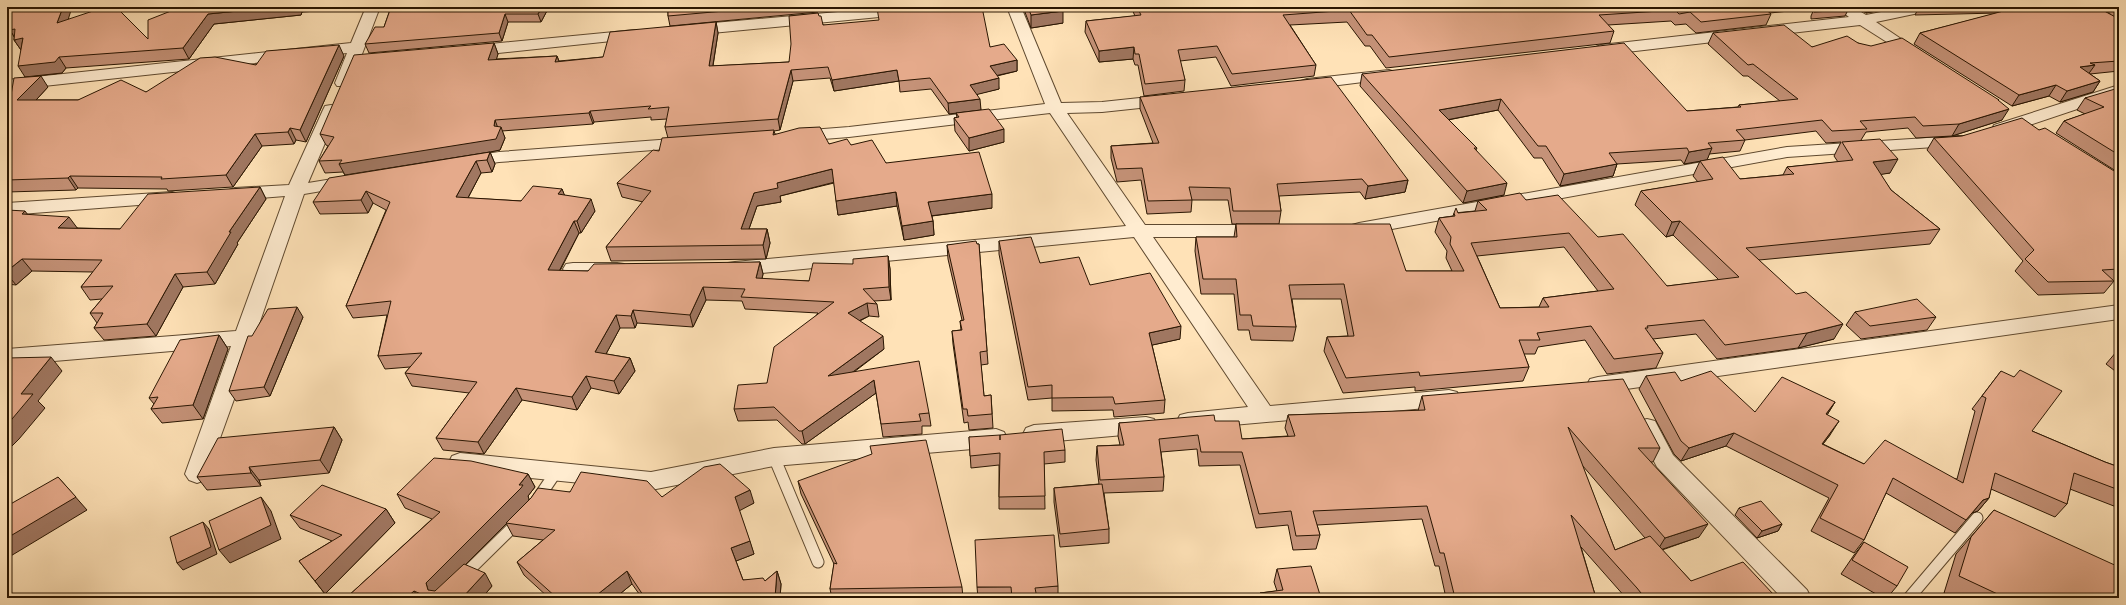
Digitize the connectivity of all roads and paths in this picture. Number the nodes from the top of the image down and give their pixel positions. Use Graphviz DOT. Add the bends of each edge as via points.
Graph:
graph roads {
  1 [pos="373,7"];
  2 [pos="942,7"];
  3 [pos="1014,7"];
  4 [pos="1842,7"];
  5 [pos="1928,7"];
  6 [pos="1863,20"];
  7 [pos="679,31"];
  8 [pos="647,34"];
  9 [pos="456,52"];
  10 [pos="1586,52"];
  11 [pos="359,56"];
  12 [pos="1929,63"];
  13 [pos="1403,73"];
  14 [pos="7,85"];
  15 [pos="1292,86"];
  16 [pos="2119,90"];
  17 [pos="1181,98"];
  18 [pos="1055,108"];
  19 [pos="2002,109"];
  20 [pos="2022,122"];
  21 [pos="2042,134"];
  22 [pos="786,136"];
  23 [pos="698,143"];
  24 [pos="452,164"];
  25 [pos="367,178"];
  26 [pos="296,190"];
  27 [pos="218,195"];
  28 [pos="187,197"];
  29 [pos="7,209"];
  30 [pos="1139,231"];
  31 [pos="1282,231"];
  32 [pos="1345,232"];
  33 [pos="720,268"];
  34 [pos="573,269"];
  35 [pos="635,269"];
  36 [pos="2119,312"];
  37 [pos="246,338"];
  38 [pos="7,357"];
  39 [pos="1576,387"];
  40 [pos="1467,396"];
  41 [pos="1631,398"];
  42 [pos="1264,414"];
  43 [pos="774,457"];
  44 [pos="442,460"];
  45 [pos="556,472"];
  46 [pos="198,474"];
  47 [pos="1977,518"];
  48 [pos="818,562"];
  49 [pos="452,587"];
  50 [pos="1798,598"];
  51 [pos="1909,598"];
  1 -- 11 [label="street"];
  2 -- 7 [label="street"];
  3 -- 18 [label="street"];
  4 -- 6 [label="street"];
  5 -- 6 [label="street"];
  6 -- 10 [label="street"];
  6 -- 12 [label="street"];
  8 -- 9 [label="street"];
  11 -- 14 [label="street"];
  11 -- 26 [label="street"];
  13 -- 15 [label="street"];
  16 -- 20 [label="street"];
  17 -- 18 [label="street" via="1102,107"];
  18 -- 22 [label="street" via="850,132"];
  18 -- 30 [label="street"];
  19 -- 20 [label="street"];
  20 -- 21 [label="street"];
  20 -- 32 [label="street" via="1954,142 1787,152"];
  23 -- 24 [label="street" via="499,157"];
  25 -- 26 [label="street"];
  26 -- 27 [label="street"];
  26 -- 37 [label="street"];
  28 -- 29 [label="street"];
  30 -- 31 [label="street"];
  30 -- 33 [label="street" via="759,268"];
  30 -- 42 [label="street"];
  34 -- 35 [label="street"];
  36 -- 41 [label="street"];
  37 -- 38 [label="street"];
  37 -- 46 [label="street"];
  39 -- 41 [label="street"];
  40 -- 42 [label="street"];
  41 -- 50 [label="street" via="1665,461"];
  42 -- 43 [label="street"];
  43 -- 45 [label="street" via="652,480"];
  43 -- 48 [label="lane"];
  44 -- 45 [label="street"];
  45 -- 49 [label="lane" via="533,506"];
  47 -- 51 [label="lane"];
}
